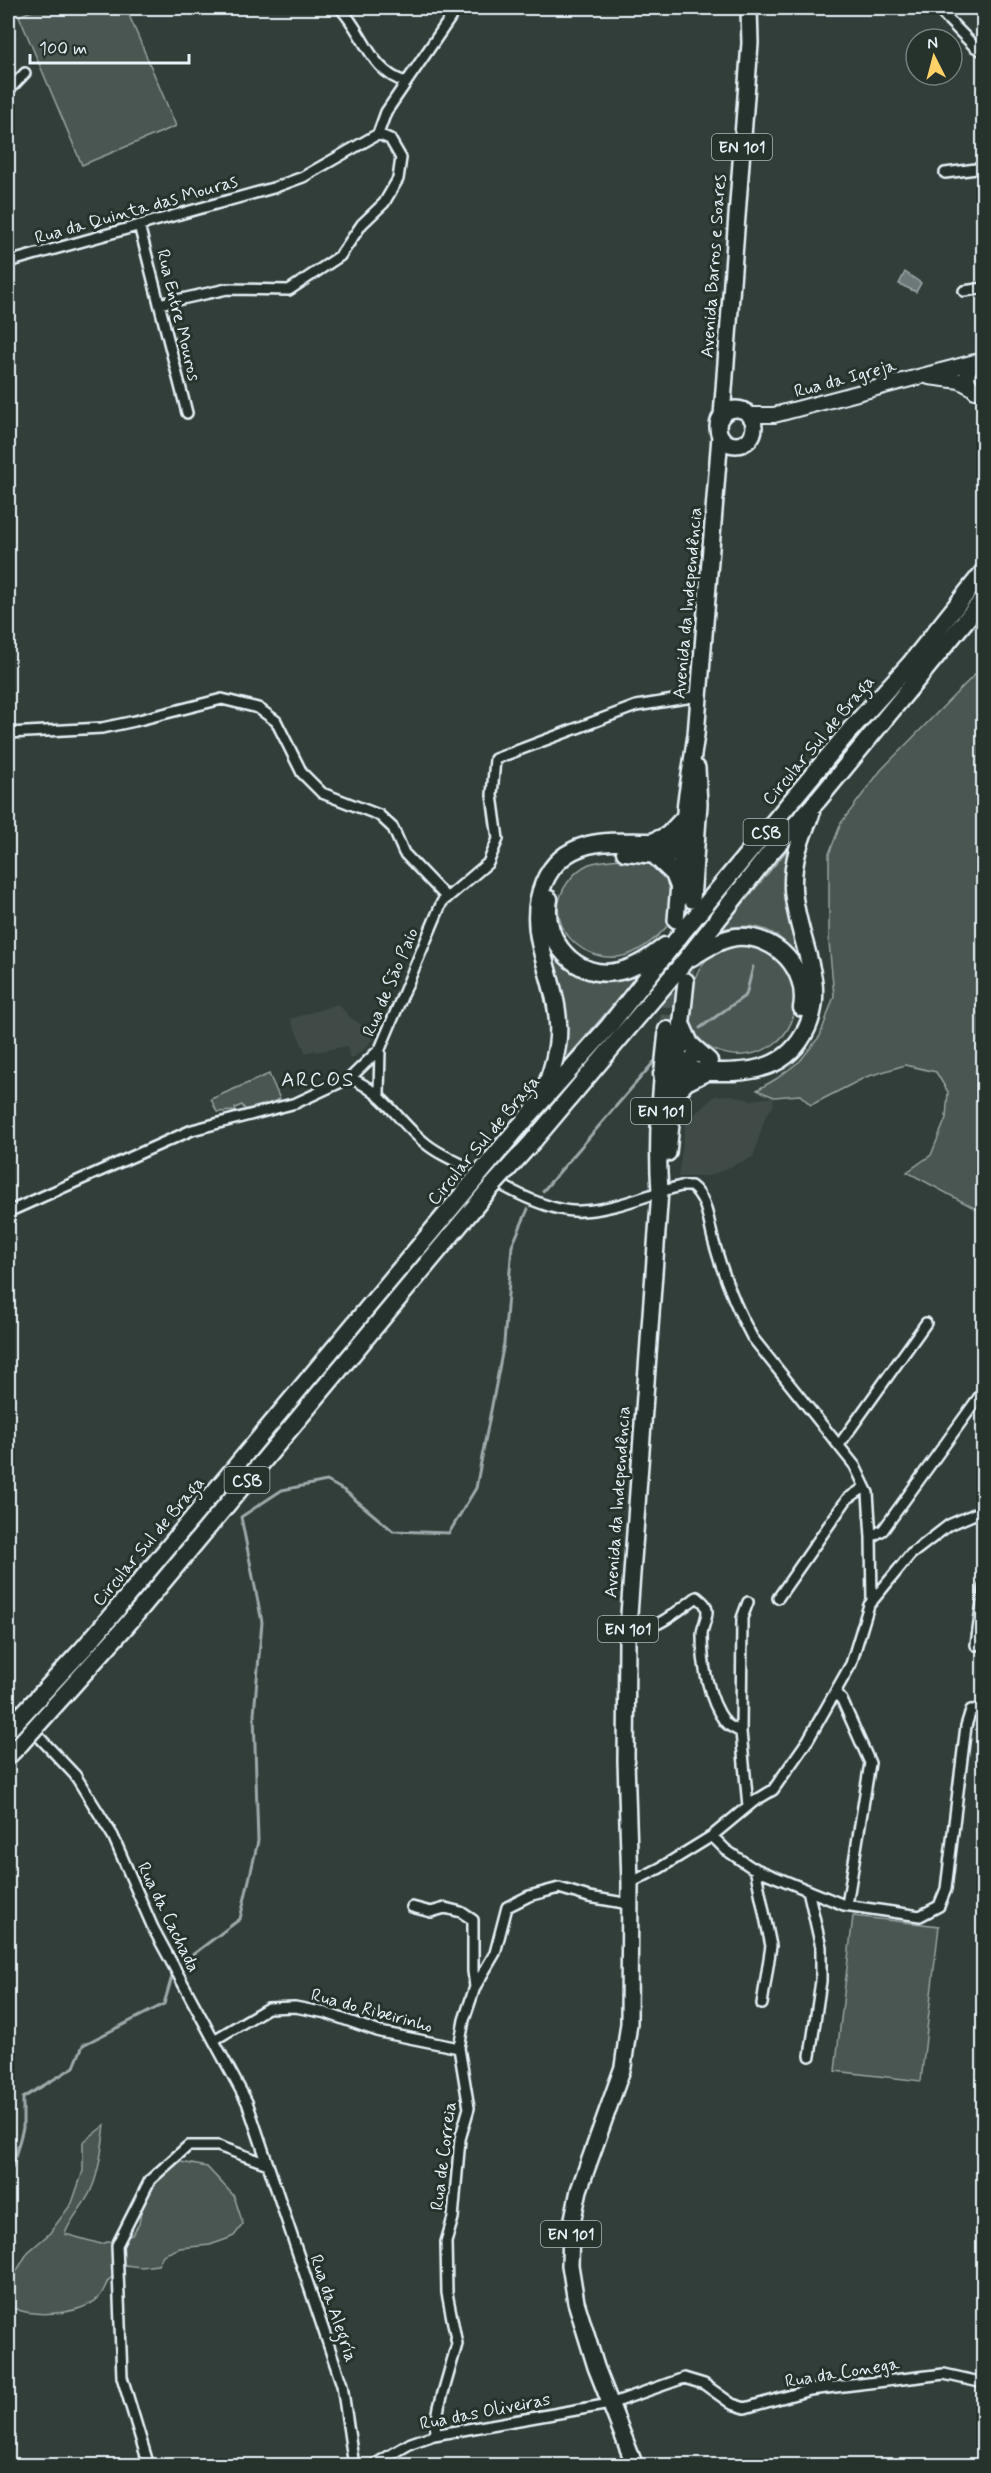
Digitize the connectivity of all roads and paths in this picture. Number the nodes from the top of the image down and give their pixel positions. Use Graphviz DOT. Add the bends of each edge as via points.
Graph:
graph roads {
  1 [pos="340,8"];
  2 [pos="457,8"];
  3 [pos="749,8"];
  4 [pos="937,8"];
  5 [pos="984,52"];
  6 [pos="25,73"];
  7 [pos="406,82"];
  8 [pos="8,91"];
  9 [pos="378,134"];
  10 [pos="984,168"];
  11 [pos="945,174"];
  12 [pos="139,225"];
  13 [pos="8,262"];
  14 [pos="984,288"];
  15 [pos="964,291"];
  16 [pos="159,304"];
  17 [pos="981,361"];
  18 [pos="924,376"];
  19 [pos="724,383"];
  20 [pos="980,392"];
  21 [pos="187,413"];
  22 [pos="722,416"];
  23 [pos="747,417"];
  24 [pos="720,436"];
  25 [pos="737,445"];
  26 [pos="717,473"];
  27 [pos="984,571"];
  28 [pos="984,598"];
  29 [pos="699,696"];
  30 [pos="8,732"];
  31 [pos="696,735"];
  32 [pos="818,800"];
  33 [pos="684,818"];
  34 [pos="696,840"];
  35 [pos="652,849"];
  36 [pos="682,852"];
  37 [pos="693,876"];
  38 [pos="678,884"];
  39 [pos="447,898"];
  40 [pos="692,900"];
  41 [pos="679,926"];
  42 [pos="684,962"];
  43 [pos="686,981"];
  44 [pos="675,1029"];
  45 [pos="380,1049"];
  46 [pos="679,1062"];
  47 [pos="708,1066"];
  48 [pos="662,1074"];
  49 [pos="350,1078"];
  50 [pos="379,1094"];
  51 [pos="676,1094"];
  52 [pos="537,1106"];
  53 [pos="660,1191"];
  54 [pos="8,1212"];
  55 [pos="926,1323"];
  56 [pos="984,1390"];
  57 [pos="838,1445"];
  58 [pos="865,1487"];
  59 [pos="982,1513"];
  60 [pos="871,1537"];
  61 [pos="984,1587"];
  62 [pos="778,1598"];
  63 [pos="747,1602"];
  64 [pos="872,1602"];
  65 [pos="628,1633"];
  66 [pos="976,1645"];
  67 [pos="835,1692"];
  68 [pos="8,1704"];
  69 [pos="984,1708"];
  70 [pos="8,1730"];
  71 [pos="741,1732"];
  72 [pos="8,1756"];
  73 [pos="748,1806"];
  74 [pos="712,1836"];
  75 [pos="755,1868"];
  76 [pos="630,1883"];
  77 [pos="808,1890"];
  78 [pos="630,1904"];
  79 [pos="847,1905"];
  80 [pos="412,1907"];
  81 [pos="475,1987"];
  82 [pos="762,2004"];
  83 [pos="214,2040"];
  84 [pos="459,2049"];
  85 [pos="810,2056"];
  86 [pos="268,2164"];
  87 [pos="984,2383"];
  88 [pos="610,2404"];
  89 [pos="434,2435"];
  90 [pos="149,2466"];
  91 [pos="354,2466"];
  92 [pos="372,2466"];
  93 [pos="635,2466"];
  1 -- 7 [label="street" via="382,70"];
  2 -- 7 [label="street"];
  3 -- 19 [label="main road, Avenida Barros e Soares / EN 101" via="750,43"];
  4 -- 5 [label="street"];
  6 -- 8 [label="street"];
  7 -- 9 [label="street" via="386,112"];
  9 -- 12 [label="street, Rua da Quinta das Mouras" via="303,177"];
  9 -- 16 [label="street" via="390,139 401,158 398,179 384,203 362,224 340,256 289,290 227,290"];
  10 -- 11 [label="street"];
  12 -- 13 [label="street, Rua da Quinta das Mouras"];
  12 -- 16 [label="street, Rua Entre Mouros"];
  14 -- 15 [label="street"];
  16 -- 21 [label="street, Rua Entre Mouros"];
  17 -- 18 [label="street, Rua da Igreja"];
  17 -- 20 [label="street" via="968,371 968,382"];
  18 -- 20 [label="street, Rua da Igreja" via="960,381"];
  18 -- 23 [label="street, Rua da Igreja" via="774,415"];
  19 -- 22 [label="main road, Avenida Barros e Soares / EN 101"];
  19 -- 23 [label="main road, Avenida Barros e Soares"];
  22 -- 23 [label="main road"];
  22 -- 24 [label="main road" via="718,425"];
  23 -- 25 [label="main road" via="748,441"];
  24 -- 25 [label="main road"];
  24 -- 26 [label="main road, Avenida da Independência"];
  25 -- 26 [label="main road"];
  26 -- 29 [label="main road, Avenida da Independência"];
  27 -- 41 [label="highway, Circular Sul de Braga / CSB" via="917,655"];
  28 -- 32 [label="highway, Circular Sul de Braga / CSB"];
  29 -- 31 [label="main road, Avenida da Independência"];
  29 -- 39 [label="street, Rua de São Paio" via="636,706 495,759 492,795 498,839 488,862"];
  30 -- 39 [label="street" via="102,728 222,699 258,708 276,721 302,773 322,793 379,815 393,828 404,853"];
  31 -- 33 [label="main road, Avenida da Independência"];
  31 -- 34 [label="main road, Avenida da Independência"];
  32 -- 42 [label="highway, Circular Sul de Braga / CSB"];
  32 -- 47 [label="highway" via="802,836 793,871 795,902 813,980 814,1007 809,1025 790,1052 770,1065 745,1071"];
  33 -- 35 [label="highway"];
  33 -- 36 [label="main road, Avenida da Independência"];
  34 -- 36 [label="highway"];
  34 -- 37 [label="main road, Avenida da Independência"];
  35 -- 36 [label="highway" via="668,844"];
  35 -- 38 [label="highway"];
  35 -- 41 [label="highway" via="597,854 566,869 550,896 548,917 553,937 571,960 591,970 619,972 638,964"];
  35 -- 52 [label="highway" via="621,841 587,845 555,864 543,883 536,918 557,1008 558,1036"];
  36 -- 37 [label="highway"];
  36 -- 38 [label="main road, Avenida da Independência"];
  37 -- 40 [label="main road, Avenida da Independência"];
  38 -- 41 [label="main road, Avenida da Independência"];
  39 -- 45 [label="street, Rua de São Paio"];
  41 -- 52 [label="highway, Circular Sul de Braga / CSB" via="609,1026"];
  42 -- 47 [label="highway" via="727,939 758,939 788,957 802,984 800,1020 782,1045 760,1057"];
  42 -- 72 [label="highway, Circular Sul de Braga / CSB, bridge" via="104,1651"];
  43 -- 44 [label="main road, Avenida da Independência / EN 101"];
  44 -- 46 [label="highway" via="673,1053"];
  44 -- 47 [label="highway"];
  44 -- 48 [label="main road, Avenida da Independência / EN 101"];
  45 -- 49 [label="street, Rua de São Paio"];
  45 -- 50 [label="street"];
  46 -- 47 [label="highway" via="686,1069"];
  46 -- 48 [label="highway"];
  46 -- 51 [label="main road, Avenida da Independência / EN 101"];
  47 -- 51 [label="highway"];
  48 -- 53 [label="main road, Avenida da Independência / EN 101"];
  49 -- 50 [label="street"];
  49 -- 54 [label="street, Rua de São Paio" via="296,1103 192,1130"];
  50 -- 53 [label="street" via="425,1143 519,1195 580,1212"];
  51 -- 53 [label="main road, Avenida da Independência / EN 101"];
  52 -- 70 [label="highway, Circular Sul de Braga / CSB, bridge" via="83,1649"];
  53 -- 57 [label="street" via="691,1186 699,1192 739,1314 752,1337"];
  53 -- 65 [label="main road, Avenida da Independência / EN 101"];
  55 -- 57 [label="street"];
  56 -- 60 [label="street" via="884,1530"];
  57 -- 58 [label="street"];
  58 -- 60 [label="street"];
  58 -- 62 [label="street" via="847,1499"];
  59 -- 64 [label="street" via="949,1525 910,1555"];
  60 -- 64 [label="street"];
  61 -- 66 [label="street"];
  63 -- 71 [label="street" via="742,1618"];
  64 -- 67 [label="street" via="851,1664"];
  65 -- 71 [label="street" via="671,1618 697,1597 705,1603 707,1612 701,1633 709,1687 727,1724"];
  65 -- 76 [label="main road, Avenida da Independência / EN 101" via="626,1761"];
  67 -- 73 [label="street" via="773,1790"];
  67 -- 79 [label="street" via="870,1763"];
  68 -- 83 [label="street, Rua da Cachada" via="75,1775 113,1836 153,1928"];
  69 -- 79 [label="street" via="971,1710 966,1726 946,1889 939,1906 920,1916"];
  71 -- 73 [label="street"];
  73 -- 74 [label="street"];
  74 -- 75 [label="street"];
  74 -- 76 [label="street"];
  75 -- 77 [label="street"];
  75 -- 82 [label="street" via="771,1946"];
  76 -- 78 [label="main road, Avenida da Independência / EN 101"];
  77 -- 79 [label="street"];
  77 -- 85 [label="street" via="821,1947 821,1981"];
  78 -- 81 [label="street, Rua de Correia" via="559,1888 507,1907 495,1953"];
  78 -- 88 [label="main road, Avenida da Independência / EN 101" via="630,2023 623,2067 582,2180 571,2228 570,2265 576,2302"];
  80 -- 81 [label="street" via="431,1912 445,1908 473,1920"];
  81 -- 84 [label="street, Rua de Correia"];
  83 -- 84 [label="street, Rua do Ribeirinho" via="268,2008 295,2007 380,2032"];
  83 -- 86 [label="street, Rua da Cachada" via="247,2102"];
  84 -- 89 [label="street, Rua de Correia" via="469,2108 460,2139 453,2218 446,2242 447,2293 457,2344"];
  86 -- 90 [label="street" via="218,2146 188,2146 150,2180 117,2245 122,2377"];
  86 -- 91 [label="street, Rua da Alegría" via="342,2385"];
  87 -- 88 [label="street, Rua da Conega" via="944,2374 810,2390 745,2408 732,2404 704,2384 684,2378"];
  88 -- 89 [label="street, Rua das Oliveiras"];
  88 -- 93 [label="main road, EN 101"];
  89 -- 92 [label="street, Rua das Oliveiras" via="411,2443"];
}
